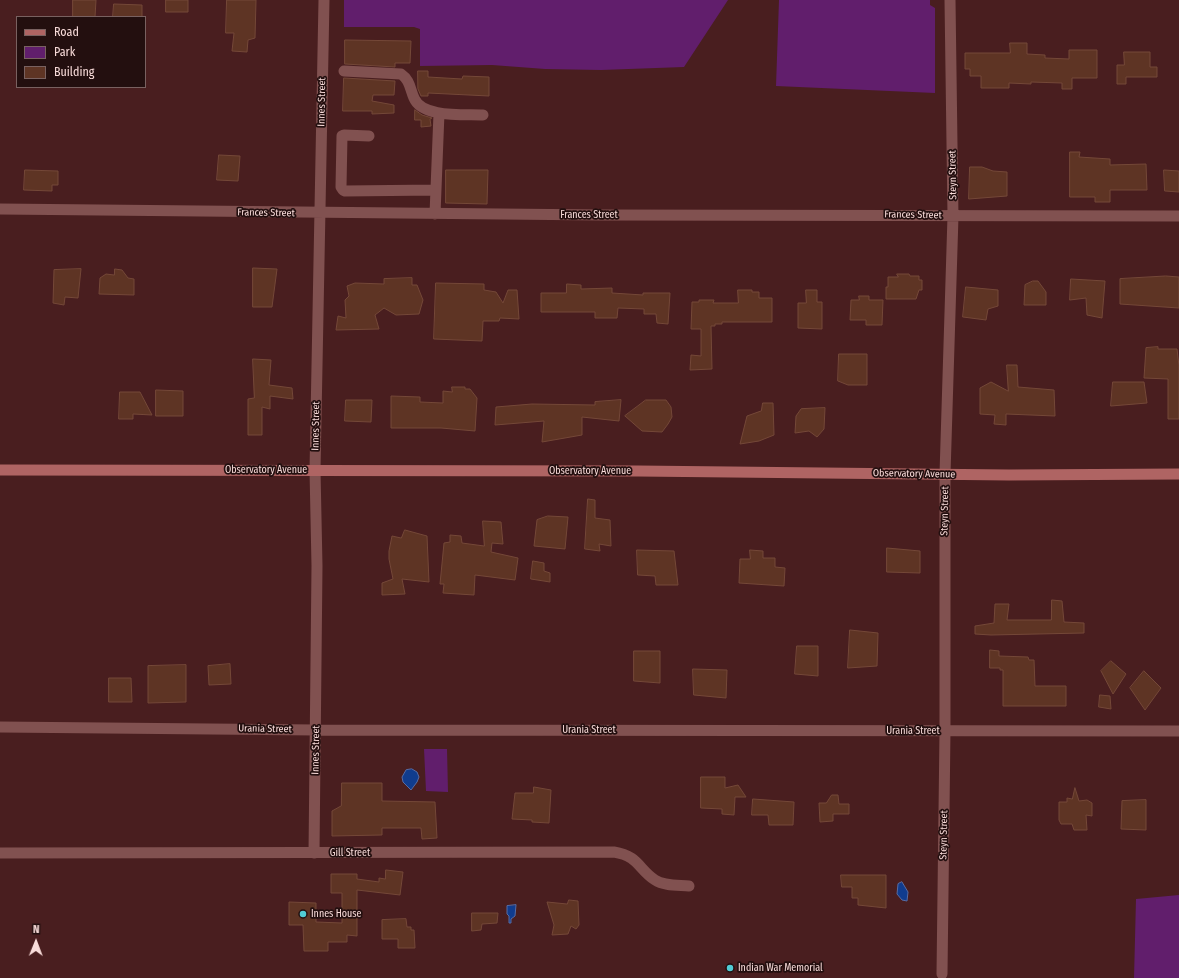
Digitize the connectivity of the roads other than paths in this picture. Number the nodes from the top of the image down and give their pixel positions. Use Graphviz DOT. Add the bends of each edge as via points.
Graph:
graph roads {
  1 [pos="324,0"];
  2 [pos="950,0"];
  3 [pos="344,71"];
  4 [pos="439,113"];
  5 [pos="483,115"];
  6 [pos="369,136"];
  7 [pos="436,190"];
  8 [pos="0,210"];
  9 [pos="320,213"];
  10 [pos="435,214"];
  11 [pos="953,216"];
  12 [pos="1179,216"];
  13 [pos="0,470"];
  14 [pos="315,470"];
  15 [pos="945,474"];
  16 [pos="1179,474"];
  17 [pos="0,726"];
  18 [pos="316,730"];
  19 [pos="945,731"];
  20 [pos="1179,731"];
  21 [pos="0,853"];
  22 [pos="314,853"];
  23 [pos="689,886"];
  24 [pos="942,974"];
  1 -- 9 [label="street, Innes Street"];
  2 -- 11 [label="street, Steyn Street"];
  3 -- 4 [label="street" via="401,74 407,78 417,104 423,109"];
  4 -- 5 [label="street"];
  4 -- 7 [label="street"];
  6 -- 7 [label="street" via="342,136 341,180 345,192"];
  7 -- 10 [label="street"];
  8 -- 9 [label="street, Frances Street"];
  9 -- 10 [label="street, Frances Street"];
  9 -- 14 [label="street, Innes Street"];
  10 -- 11 [label="street, Frances Street"];
  11 -- 12 [label="street, Frances Street"];
  11 -- 15 [label="street, Steyn Street"];
  13 -- 14 [label="main road, Observatory Avenue"];
  14 -- 15 [label="main road, Observatory Avenue"];
  14 -- 18 [label="street, Innes Street"];
  15 -- 16 [label="main road, Observatory Avenue"];
  15 -- 19 [label="street, Steyn Street"];
  17 -- 18 [label="street, Urania Street"];
  18 -- 19 [label="street, Urania Street"];
  18 -- 22 [label="street, Innes Street"];
  19 -- 20 [label="street, Urania Street"];
  19 -- 24 [label="street, Steyn Street"];
  21 -- 22 [label="street, Gill Street"];
  22 -- 23 [label="street, Gill Street" via="614,852 633,859 654,879"];
}
